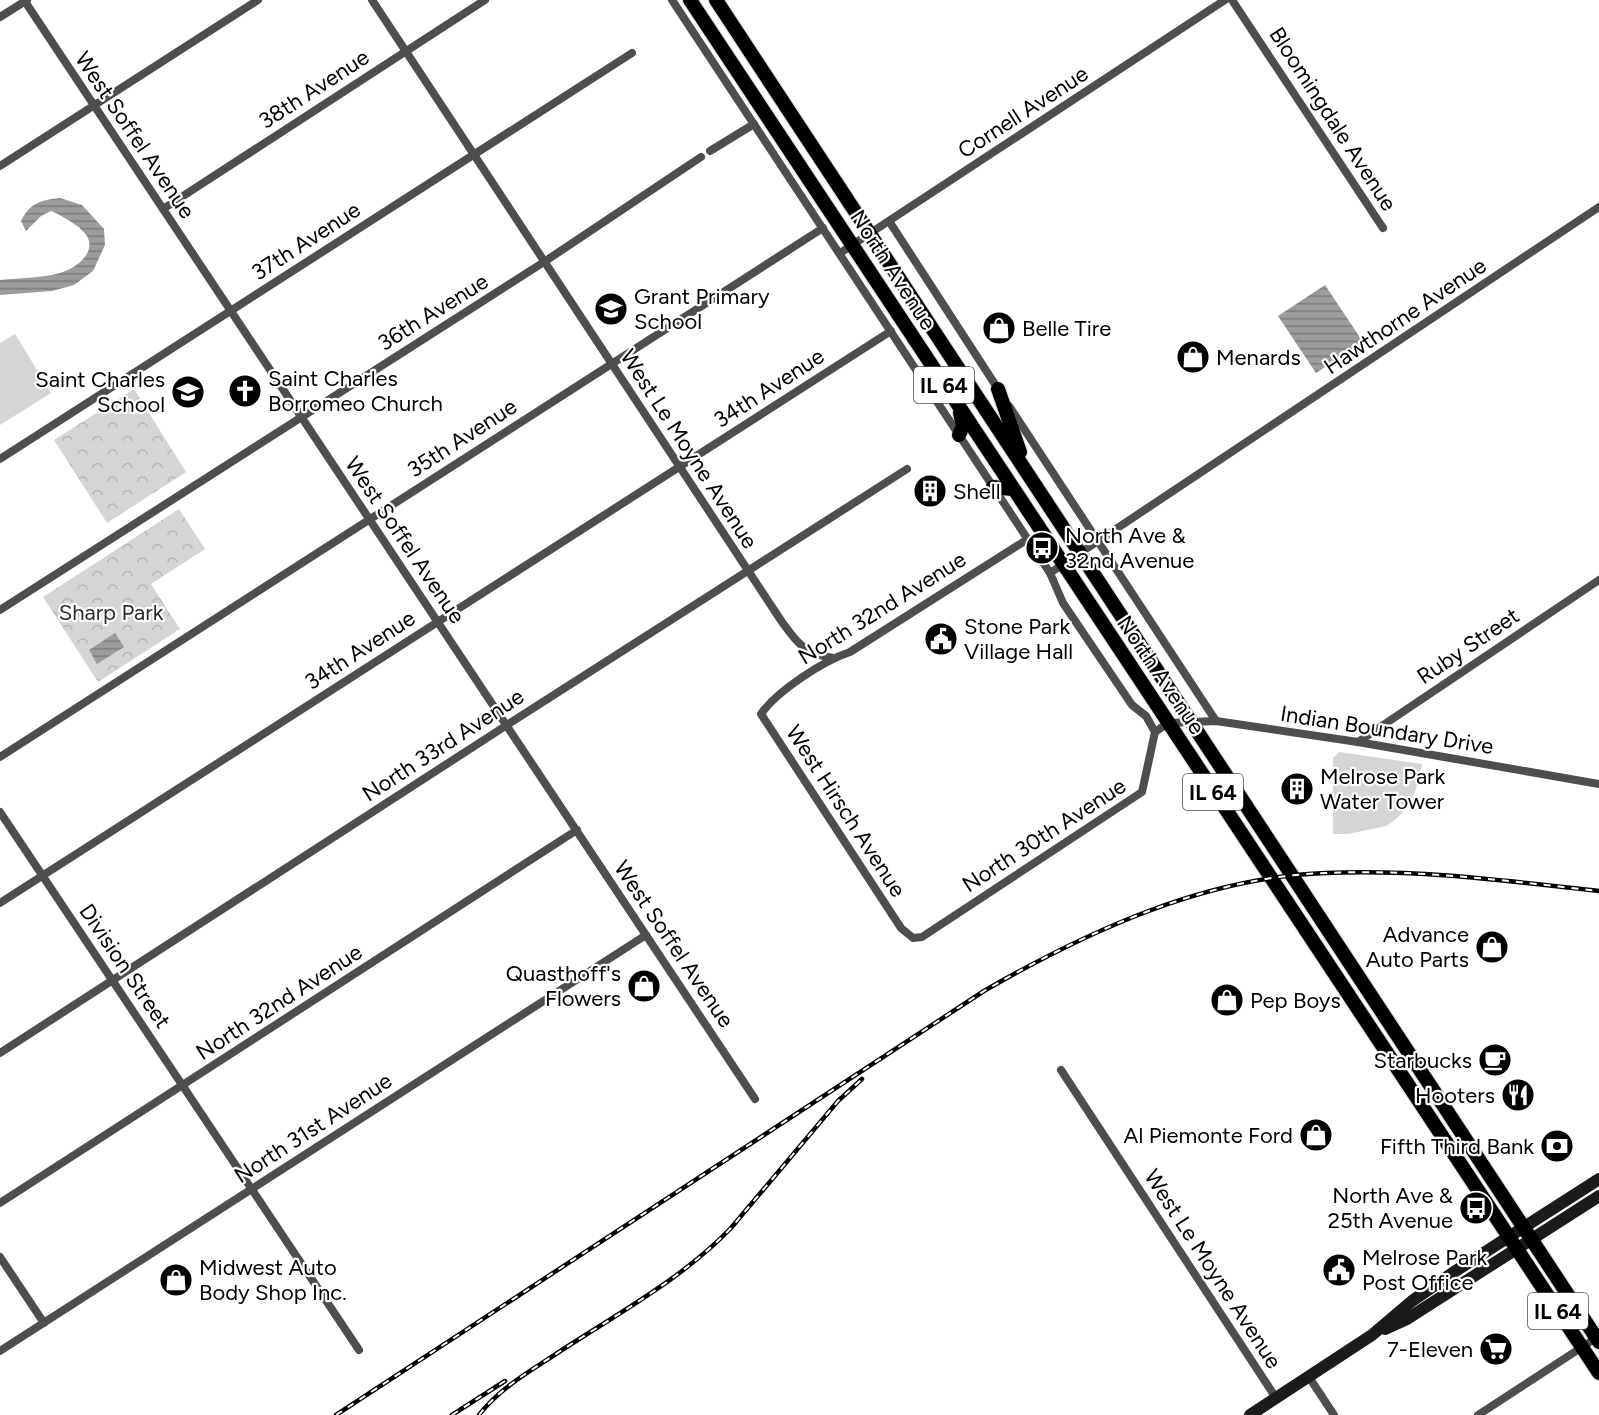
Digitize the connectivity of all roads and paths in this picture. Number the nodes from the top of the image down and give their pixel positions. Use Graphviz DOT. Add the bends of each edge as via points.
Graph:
graph roads {
  1 [pos="25,0"];
  2 [pos="258,0"];
  3 [pos="372,0"];
  4 [pos="485,0"];
  5 [pos="672,0"];
  6 [pos="690,0"];
  7 [pos="716,0"];
  8 [pos="1225,0"];
  9 [pos="1232,0"];
  10 [pos="0,17"];
  11 [pos="406,51"];
  12 [pos="632,53"];
  13 [pos="94,106"];
  14 [pos="754,124"];
  15 [pos="710,151"];
  16 [pos="474,154"];
  17 [pos="701,157"];
  18 [pos="0,166"];
  19 [pos="1599,207"];
  20 [pos="163,209"];
  21 [pos="889,221"];
  22 [pos="823,228"];
  23 [pos="1383,228"];
  24 [pos="870,233"];
  25 [pos="852,245"];
  26 [pos="840,253"];
  27 [pos="544,262"];
  28 [pos="231,311"];
  29 [pos="891,331"];
  30 [pos="612,364"];
  31 [pos="998,389"];
  32 [pos="959,408"];
  33 [pos="301,417"];
  34 [pos="955,437"];
  35 [pos="0,459"];
  36 [pos="680,466"];
  37 [pos="907,469"];
  38 [pos="1033,481"];
  39 [pos="993,487"];
  40 [pos="1012,489"];
  41 [pos="369,519"];
  42 [pos="1028,539"];
  43 [pos="1099,542"];
  44 [pos="1081,554"];
  45 [pos="1063,565"];
  46 [pos="748,571"];
  47 [pos="1050,573"];
  48 [pos="1599,580"];
  49 [pos="0,610"];
  50 [pos="438,622"];
  51 [pos="833,658"];
  52 [pos="761,714"];
  53 [pos="1216,721"];
  54 [pos="1191,722"];
  55 [pos="1168,723"];
  56 [pos="507,725"];
  57 [pos="1155,732"];
  58 [pos="1358,742"];
  59 [pos="0,757"];
  60 [pos="1599,784"];
  61 [pos="0,812"];
  62 [pos="577,830"];
  63 [pos="42,875"];
  64 [pos="0,903"];
  65 [pos="901,928"];
  66 [pos="646,935"];
  67 [pos="113,981"];
  68 [pos="0,1053"];
  69 [pos="1419,1067"];
  70 [pos="1061,1070"];
  71 [pos="1403,1079"];
  72 [pos="183,1086"];
  73 [pos="755,1099"];
  74 [pos="1459,1128"];
  75 [pos="1443,1139"];
  76 [pos="1599,1179"];
  77 [pos="252,1189"];
  78 [pos="1599,1196"];
  79 [pos="0,1203"];
  80 [pos="1527,1233"];
  81 [pos="1512,1243"];
  82 [pos="0,1257"];
  83 [pos="44,1323"];
  84 [pos="1598,1340"];
  85 [pos="1582,1347"];
  86 [pos="359,1350"];
  87 [pos="0,1351"];
  88 [pos="1599,1373"];
  89 [pos="1308,1377"];
  90 [pos="1276,1398"];
  91 [pos="1250,1415"];
  92 [pos="1334,1415"];
  93 [pos="1478,1415"];
  1 -- 10 [label="street"];
  1 -- 13 [label="street, West Soffel Avenue"];
  2 -- 13 [label="street"];
  3 -- 11 [label="street, West Le Moyne Avenue"];
  4 -- 11 [label="street, 38th Avenue"];
  5 -- 14 [label="street, North Avenue"];
  6 -- 25 [label="main road, North Avenue / IL 64"];
  7 -- 24 [label="main road, North Avenue / IL 64"];
  8 -- 21 [label="street, Cornell Avenue"];
  9 -- 23 [label="street, Bloomingdale Avenue"];
  11 -- 16 [label="street, West Le Moyne Avenue"];
  11 -- 20 [label="street, 38th Avenue"];
  12 -- 16 [label="street, 37th Avenue"];
  13 -- 18 [label="street"];
  13 -- 20 [label="street, West Soffel Avenue"];
  14 -- 15 [label="street"];
  14 -- 22 [label="street, North Avenue"];
  16 -- 27 [label="street, West Le Moyne Avenue"];
  16 -- 28 [label="street, 37th Avenue"];
  17 -- 27 [label="street, 36th Avenue"];
  19 -- 43 [label="street, Hawthorne Avenue"];
  20 -- 28 [label="street, West Soffel Avenue"];
  21 -- 24 [label="street, Cornell Avenue"];
  21 -- 31 [label="street, North Avenue"];
  22 -- 26 [label="street, North Avenue"];
  22 -- 30 [label="street, 35th Avenue"];
  24 -- 25 [label="street, Cornell Avenue"];
  24 -- 38 [label="main road, North Avenue / IL 64"];
  25 -- 26 [label="street, Cornell Avenue"];
  25 -- 32 [label="main road, North Avenue / IL 64"];
  26 -- 29 [label="street, North Avenue"];
  27 -- 30 [label="street, West Le Moyne Avenue"];
  27 -- 33 [label="street, 36th Avenue"];
  28 -- 33 [label="street, West Soffel Avenue"];
  28 -- 35 [label="street, 37th Avenue"];
  29 -- 34 [label="street, North Avenue"];
  29 -- 36 [label="street, 34th Avenue"];
  30 -- 36 [label="street, West Le Moyne Avenue"];
  30 -- 41 [label="street, 35th Avenue"];
  31 -- 38 [label="main road"];
  31 -- 43 [label="street, North Avenue"];
  32 -- 34 [label="main road" via="963,426"];
  32 -- 40 [label="main road, North Avenue / IL 64"];
  33 -- 41 [label="street, West Soffel Avenue"];
  33 -- 49 [label="street, 36th Avenue"];
  34 -- 39 [label="street, North Avenue"];
  36 -- 46 [label="street, West Le Moyne Avenue"];
  36 -- 50 [label="street, 34th Avenue"];
  37 -- 46 [label="street, North 33rd Avenue"];
  38 -- 44 [label="main road, North Avenue / IL 64"];
  39 -- 40 [label="main road"];
  39 -- 42 [label="street, North Avenue"];
  40 -- 45 [label="main road, North Avenue / IL 64"];
  41 -- 50 [label="street, West Soffel Avenue"];
  41 -- 59 [label="street, 35th Avenue"];
  42 -- 47 [label="street, North Avenue"];
  42 -- 51 [label="street, North 32nd Avenue" via="850,652"];
  43 -- 44 [label="street, Hawthorne Avenue"];
  43 -- 53 [label="street, North Avenue"];
  44 -- 45 [label="street, Hawthorne Avenue"];
  44 -- 54 [label="main road, North Avenue / IL 64"];
  45 -- 47 [label="street, Hawthorne Avenue"];
  45 -- 55 [label="main road, North Avenue / IL 64"];
  46 -- 51 [label="street, West Le Moyne Avenue" via="798,645 815,655"];
  46 -- 56 [label="street, North 33rd Avenue"];
  47 -- 57 [label="street, North Avenue" via="1063,603 1132,705 1146,716"];
  48 -- 58 [label="street, Ruby Street"];
  50 -- 56 [label="street, West Soffel Avenue"];
  50 -- 63 [label="street, 34th Avenue"];
  51 -- 52 [label="street, North 32nd Avenue" via="770,700"];
  52 -- 65 [label="street, West Hirsch Avenue"];
  53 -- 54 [label="street, Indian Boundary Drive"];
  53 -- 58 [label="street, Indian Boundary Drive"];
  54 -- 55 [label="street, Indian Boundary Drive"];
  54 -- 69 [label="main road, North Avenue / IL 64"];
  55 -- 57 [label="street"];
  55 -- 71 [label="main road, North Avenue / IL 64"];
  56 -- 62 [label="street, West Soffel Avenue"];
  56 -- 67 [label="street, North 33rd Avenue"];
  57 -- 65 [label="street, North 30th Avenue" via="1142,792 922,937 914,938"];
  58 -- 60 [label="street, Indian Boundary Drive"];
  61 -- 63 [label="street, Division Street"];
  62 -- 66 [label="street, West Soffel Avenue"];
  62 -- 72 [label="street, North 32nd Avenue"];
  63 -- 64 [label="street, 34th Avenue"];
  63 -- 67 [label="street, Division Street"];
  66 -- 73 [label="street, West Soffel Avenue"];
  66 -- 77 [label="street, North 31st Avenue"];
  67 -- 68 [label="street, North 33rd Avenue"];
  67 -- 72 [label="street, Division Street"];
  69 -- 71 [label="main road"];
  69 -- 74 [label="main road, North Avenue / IL 64"];
  70 -- 90 [label="street, West Le Moyne Avenue"];
  71 -- 75 [label="main road, North Avenue / IL 64"];
  72 -- 77 [label="street, Division Street"];
  72 -- 79 [label="street, North 32nd Avenue"];
  74 -- 75 [label="main road"];
  74 -- 80 [label="main road, North Avenue / IL 64"];
  75 -- 81 [label="main road, North Avenue / IL 64"];
  76 -- 80 [label="main road"];
  77 -- 83 [label="street, North 31st Avenue"];
  77 -- 86 [label="street, Division Street"];
  78 -- 80 [label="main road"];
  80 -- 81 [label="main road"];
  80 -- 84 [label="main road, North Avenue / IL 64"];
  81 -- 85 [label="main road, North Avenue / IL 64"];
  81 -- 89 [label="main road" via="1407,1319 1372,1335"];
  82 -- 83 [label="street"];
  83 -- 87 [label="street, North 31st Avenue"];
  84 -- 85 [label="street"];
  85 -- 88 [label="main road, North Avenue / IL 64"];
  85 -- 93 [label="street"];
  89 -- 90 [label="main road"];
  89 -- 92 [label="street, West Le Moyne Avenue"];
  90 -- 91 [label="main road"];
}
